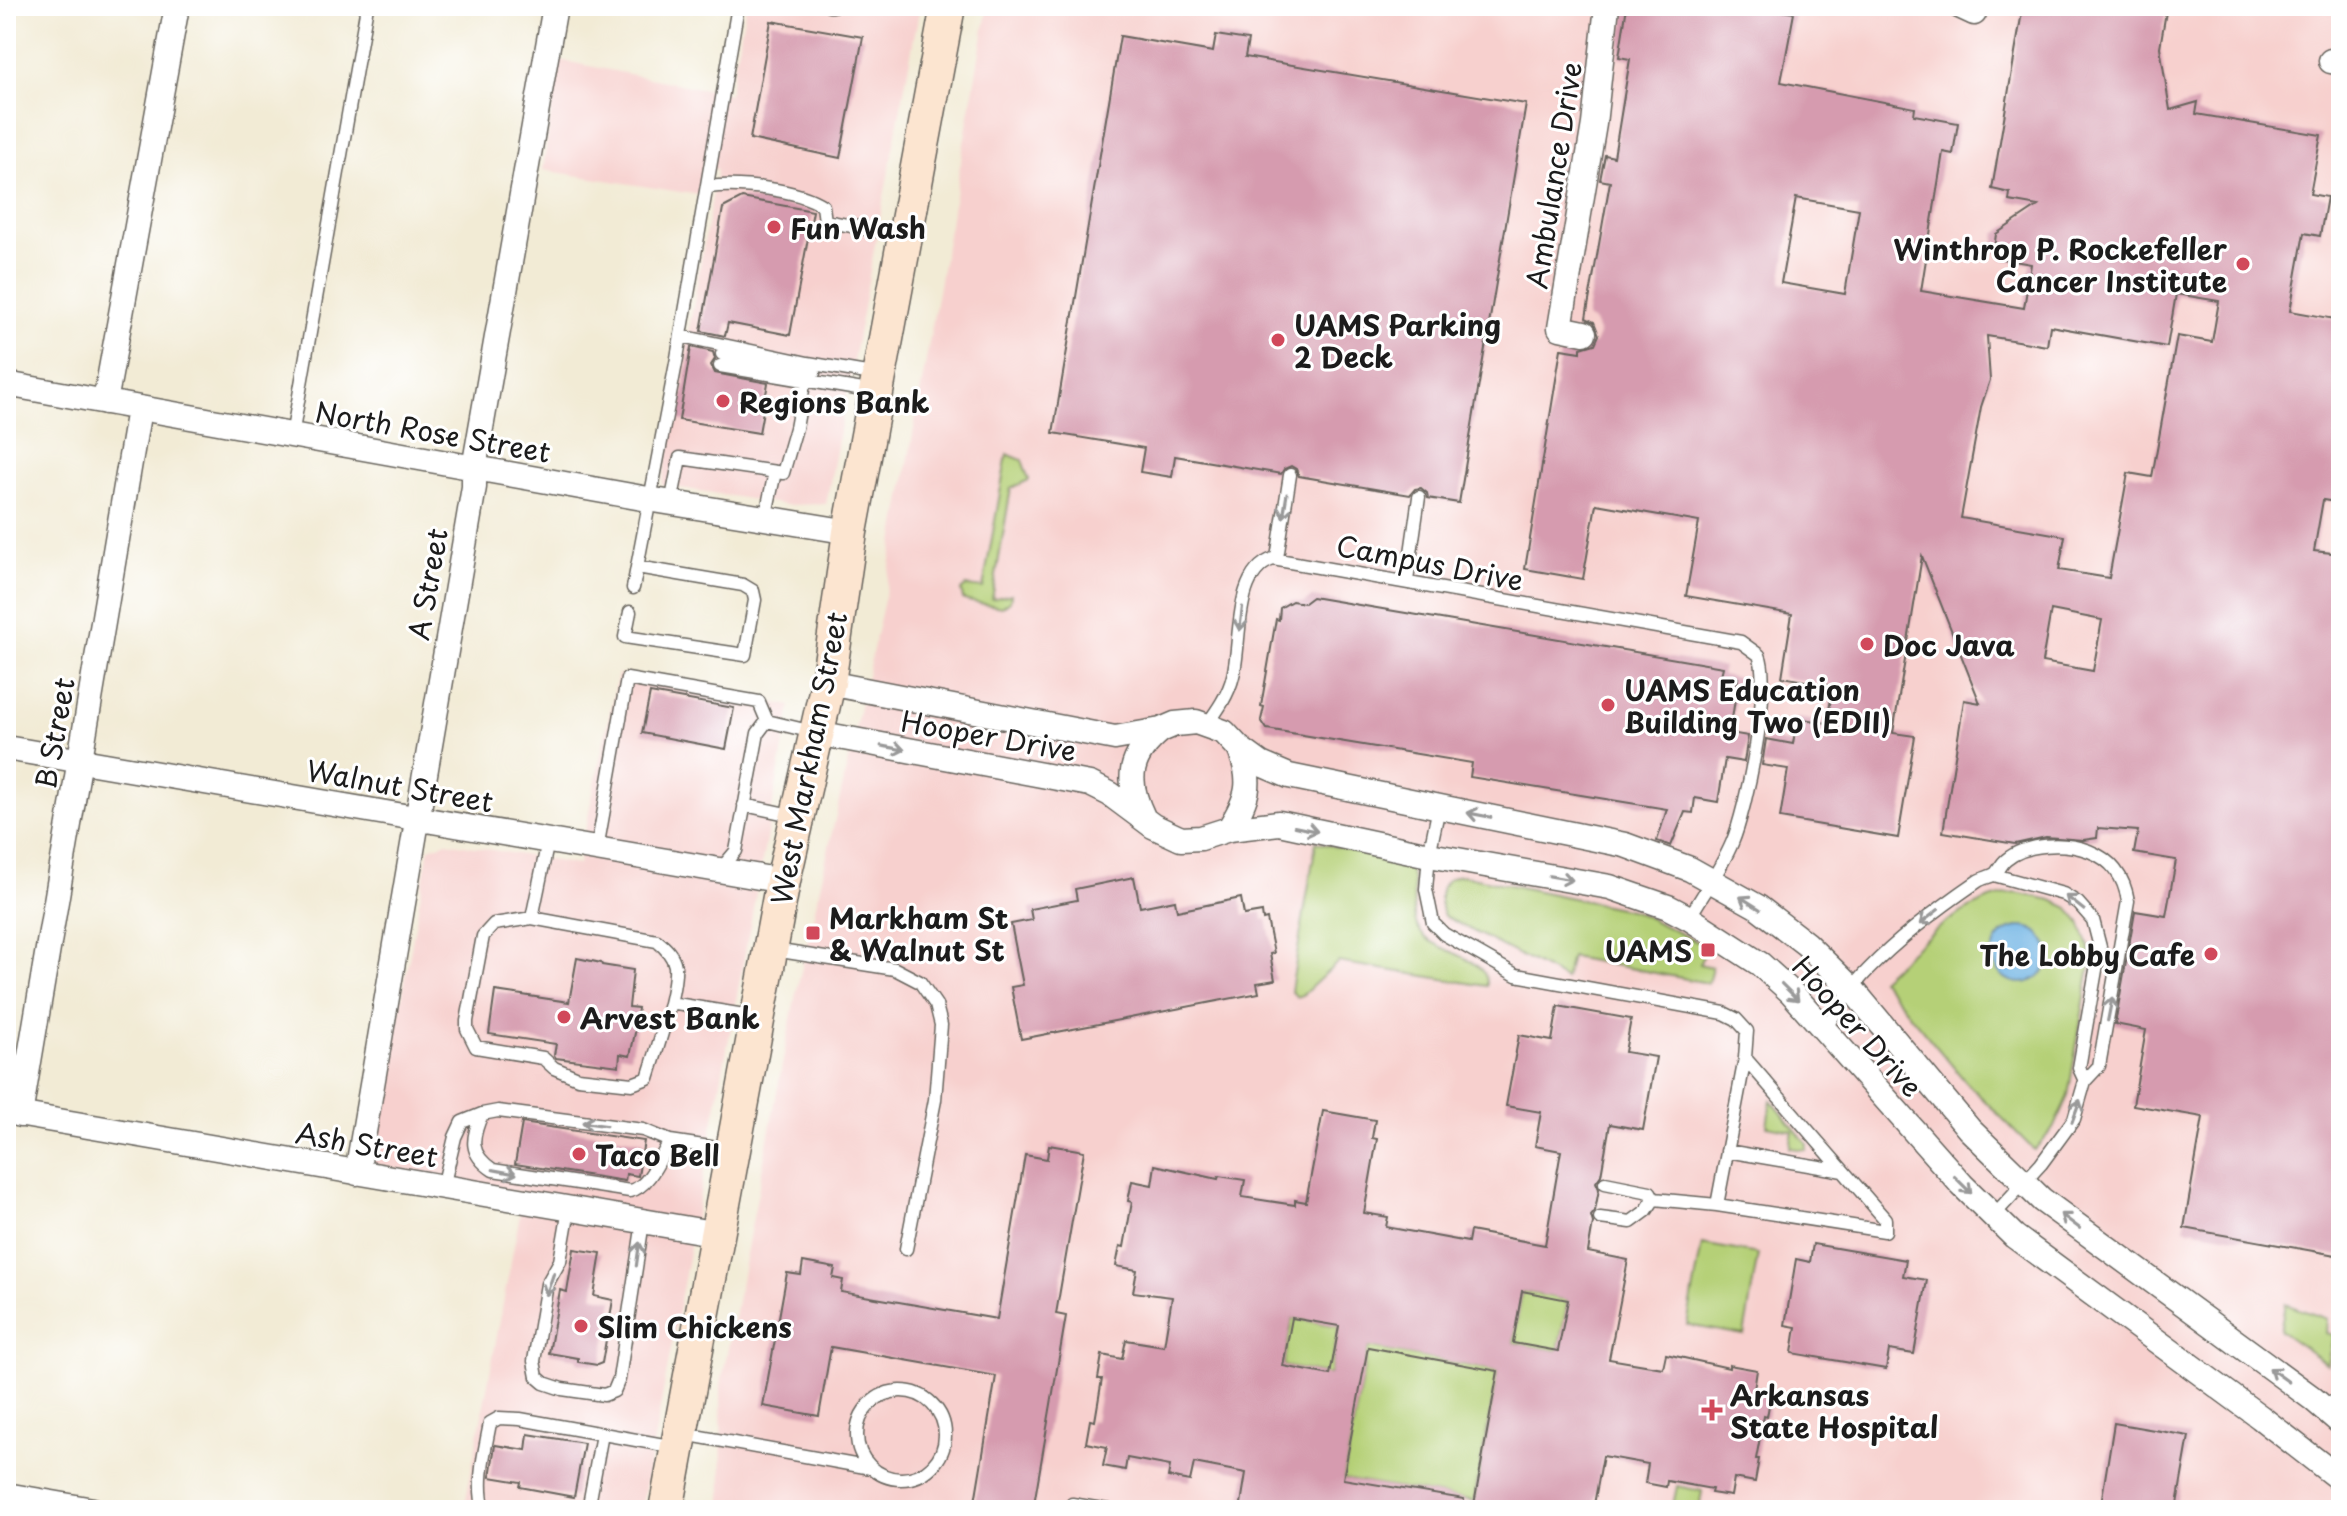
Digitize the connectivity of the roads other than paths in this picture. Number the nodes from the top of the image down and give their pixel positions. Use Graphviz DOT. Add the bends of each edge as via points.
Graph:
graph roads {
  1 [pos="177,6"];
  2 [pos="367,6"];
  3 [pos="555,6"];
  4 [pos="738,6"];
  5 [pos="1607,6"];
  6 [pos="944,10"];
  7 [pos="708,187"];
  8 [pos="904,236"];
  9 [pos="1584,333"];
  10 [pos="684,350"];
  11 [pos="721,360"];
  12 [pos="806,372"];
  13 [pos="877,383"];
  14 [pos="6,384"];
  15 [pos="105,402"];
  16 [pos="139,409"];
  17 [pos="292,436"];
  18 [pos="474,468"];
  19 [pos="775,472"];
  20 [pos="1290,475"];
  21 [pos="1419,497"];
  22 [pos="660,501"];
  23 [pos="765,519"];
  24 [pos="850,532"];
  25 [pos="1277,558"];
  26 [pos="637,567"];
  27 [pos="1407,581"];
  28 [pos="633,588"];
  29 [pos="630,612"];
  30 [pos="828,683"];
  31 [pos="767,721"];
  32 [pos="1206,726"];
  33 [pos="1161,730"];
  34 [pos="817,733"];
  35 [pos="6,748"];
  36 [pos="1239,748"];
  37 [pos="80,760"];
  38 [pos="744,805"];
  39 [pos="1439,807"];
  40 [pos="798,817"];
  41 [pos="1143,817"];
  42 [pos="417,818"];
  43 [pos="1229,829"];
  44 [pos="548,841"];
  45 [pos="597,849"];
  46 [pos="1429,855"];
  47 [pos="720,870"];
  48 [pos="1994,875"];
  49 [pos="1711,880"];
  50 [pos="783,881"];
  51 [pos="532,918"];
  52 [pos="1689,918"];
  53 [pos="771,950"];
  54 [pos="1852,989"];
  55 [pos="670,1003"];
  56 [pos="758,1017"];
  57 [pos="1825,1029"];
  58 [pos="1745,1058"];
  59 [pos="2085,1081"];
  60 [pos="13,1114"];
  61 [pos="482,1114"];
  62 [pos="670,1141"];
  63 [pos="733,1150"];
  64 [pos="1727,1151"];
  65 [pos="1843,1171"];
  66 [pos="357,1173"];
  67 [pos="2023,1181"];
  68 [pos="1605,1183"];
  69 [pos="443,1187"];
  70 [pos="1654,1199"];
  71 [pos="1717,1205"];
  72 [pos="569,1209"];
  73 [pos="1994,1215"];
  74 [pos="1600,1218"];
  75 [pos="643,1222"];
  76 [pos="718,1234"];
  77 [pos="906,1249"];
  78 [pos="2341,1423"];
  79 [pos="602,1434"];
  80 [pos="680,1441"];
  81 [pos="871,1468"];
  82 [pos="2341,1480"];
  83 [pos="6,1495"];
  84 [pos="1072,1504"];
  85 [pos="93,1510"];
  86 [pos="484,1510"];
  87 [pos="588,1510"];
  88 [pos="666,1510"];
  89 [pos="1108,1510"];
  1 -- 15 [label="street"];
  2 -- 17 [label="lane"];
  3 -- 18 [label="street, A Street"];
  4 -- 7 [label="lane"];
  5 -- 9 [label="street, Ambulance Drive" via="1594,124 1560,328"];
  6 -- 8 [label="main road, West Markham Street"];
  7 -- 8 [label="lane" via="745,186 811,198 823,206 825,221"];
  7 -- 10 [label="lane"];
  8 -- 13 [label="main road, West Markham Street"];
  10 -- 12 [label="lane"];
  10 -- 22 [label="lane"];
  11 -- 12 [label="lane"];
  12 -- 13 [label="lane"];
  12 -- 13 [label="lane"];
  12 -- 19 [label="lane" via="783,473"];
  13 -- 24 [label="main road, West Markham Street"];
  14 -- 15 [label="street, North Rose Street"];
  15 -- 16 [label="street, North Rose Street"];
  16 -- 17 [label="street, North Rose Street"];
  16 -- 37 [label="street, B Street"];
  17 -- 18 [label="street, North Rose Street"];
  18 -- 22 [label="street, North Rose Street"];
  18 -- 42 [label="street, A Street"];
  19 -- 22 [label="lane" via="680,458"];
  19 -- 23 [label="lane"];
  20 -- 25 [label="lane, one-way"];
  21 -- 27 [label="lane"];
  22 -- 23 [label="street, North Rose Street"];
  22 -- 26 [label="lane"];
  23 -- 24 [label="street, North Rose Street"];
  24 -- 30 [label="main road, West Markham Street"];
  25 -- 27 [label="lane, Campus Drive"];
  25 -- 32 [label="lane, one-way" via="1249,578 1232,681"];
  26 -- 28 [label="lane"];
  26 -- 29 [label="lane" via="753,591 745,655 625,637"];
  27 -- 49 [label="lane, Campus Drive" via="1741,642 1759,655 1764,691 1743,807 1731,846"];
  30 -- 33 [label="street, Hooper Drive" via="1115,738"];
  30 -- 34 [label="main road, West Markham Street"];
  31 -- 34 [label="lane"];
  31 -- 38 [label="lane" via="758,733"];
  31 -- 45 [label="lane" via="759,702 627,679"];
  32 -- 33 [label="street, Hooper Drive" via="1196,722"];
  32 -- 36 [label="street, Hooper Drive" via="1224,732"];
  33 -- 41 [label="street" via="1137,755 1132,775"];
  34 -- 40 [label="main road, West Markham Street"];
  34 -- 41 [label="street, Hooper Drive, one-way" via="1090,784"];
  35 -- 37 [label="street, Walnut Street"];
  36 -- 39 [label="street, Hooper Drive" via="1289,776"];
  36 -- 43 [label="street" via="1248,791"];
  37 -- 42 [label="street, Walnut Street"];
  37 -- 60 [label="street, B Street"];
  38 -- 40 [label="lane"];
  38 -- 47 [label="lane" via="736,851"];
  39 -- 46 [label="lane"];
  49 -- 39 [label="street, Hooper Drive, one-way" via="1625,845"];
  40 -- 50 [label="main road, West Markham Street"];
  41 -- 43 [label="street, Hooper Drive" via="1181,839"];
  42 -- 44 [label="street, Walnut Street"];
  42 -- 66 [label="street, A Street"];
  43 -- 46 [label="street, Hooper Drive, one-way" via="1279,823"];
  44 -- 45 [label="street, Walnut Street"];
  44 -- 51 [label="lane"];
  45 -- 47 [label="street, Walnut Street"];
  46 -- 52 [label="street, Hooper Drive, one-way" via="1610,887"];
  46 -- 58 [label="lane" via="1428,907 1444,934 1516,975 1724,1013 1747,1031"];
  47 -- 50 [label="street, Walnut Street"];
  48 -- 54 [label="lane, one-way" via="1982,878 1926,919"];
  59 -- 48 [label="lane, one-way" via="2079,1068 2100,947 2093,920 2063,894"];
  59 -- 48 [label="lane, one-way" via="2099,1066 2117,973 2128,901 2122,878 2100,856 2053,846 2020,852"];
  49 -- 52 [label="lane"];
  54 -- 49 [label="street, Hooper Drive, one-way" via="1806,944"];
  50 -- 53 [label="main road, West Markham Street"];
  51 -- 55 [label="lane" via="657,941 669,950 675,966"];
  51 -- 55 [label="lane" via="494,924 483,936 467,1021 476,1047 543,1058 578,1078 632,1084 648,1078"];
  52 -- 57 [label="street, Hooper Drive, one-way" via="1760,964"];
  53 -- 56 [label="main road, West Markham Street"];
  53 -- 77 [label="lane" via="895,969 920,982 936,1005 941,1025 935,1100"];
  54 -- 57 [label="lane"];
  54 -- 67 [label="street, Hooper Drive" via="1969,1129"];
  55 -- 56 [label="lane"];
  56 -- 63 [label="main road, West Markham Street"];
  57 -- 73 [label="street, Hooper Drive, one-way"];
  58 -- 64 [label="lane"];
  58 -- 65 [label="lane"];
  67 -- 59 [label="lane, one-way" via="2074,1119"];
  60 -- 66 [label="street, Ash Street"];
  62 -- 61 [label="lane, one-way" via="643,1130 498,1111"];
  61 -- 62 [label="lane, one-way" via="474,1145 477,1157 493,1170 630,1191 644,1184"];
  61 -- 69 [label="lane" via="462,1122"];
  62 -- 63 [label="lane"];
  63 -- 76 [label="main road, West Markham Street"];
  64 -- 65 [label="lane"];
  64 -- 71 [label="lane"];
  65 -- 71 [label="lane" via="1885,1219 1885,1231"];
  66 -- 69 [label="street, Ash Street"];
  67 -- 73 [label="lane"];
  78 -- 67 [label="street, Hooper Drive, one-way"];
  68 -- 70 [label="lane" via="1650,1192"];
  69 -- 72 [label="street, Ash Street"];
  70 -- 71 [label="lane"];
  70 -- 74 [label="lane" via="1631,1222"];
  72 -- 75 [label="street, Ash Street"];
  72 -- 75 [label="lane, one-way" via="560,1261 547,1284 534,1361 537,1377 562,1389 604,1395 614,1391"];
  73 -- 82 [label="street, Hooper Drive" via="2014,1236"];
  75 -- 76 [label="street, Ash Street"];
  76 -- 80 [label="main road, West Markham Street"];
  79 -- 80 [label="lane"];
  79 -- 86 [label="lane" via="520,1419 490,1423 481,1468"];
  79 -- 87 [label="lane"];
  80 -- 81 [label="lane"];
  80 -- 88 [label="main road, West Markham Street"];
  81 -- 81 [label="lane" via="896,1480 923,1474 934,1465 946,1440 945,1426 931,1401 902,1390 873,1400 863,1411 857,1441"];
  83 -- 85 [label="street"];
  84 -- 89 [label="lane"];
}
